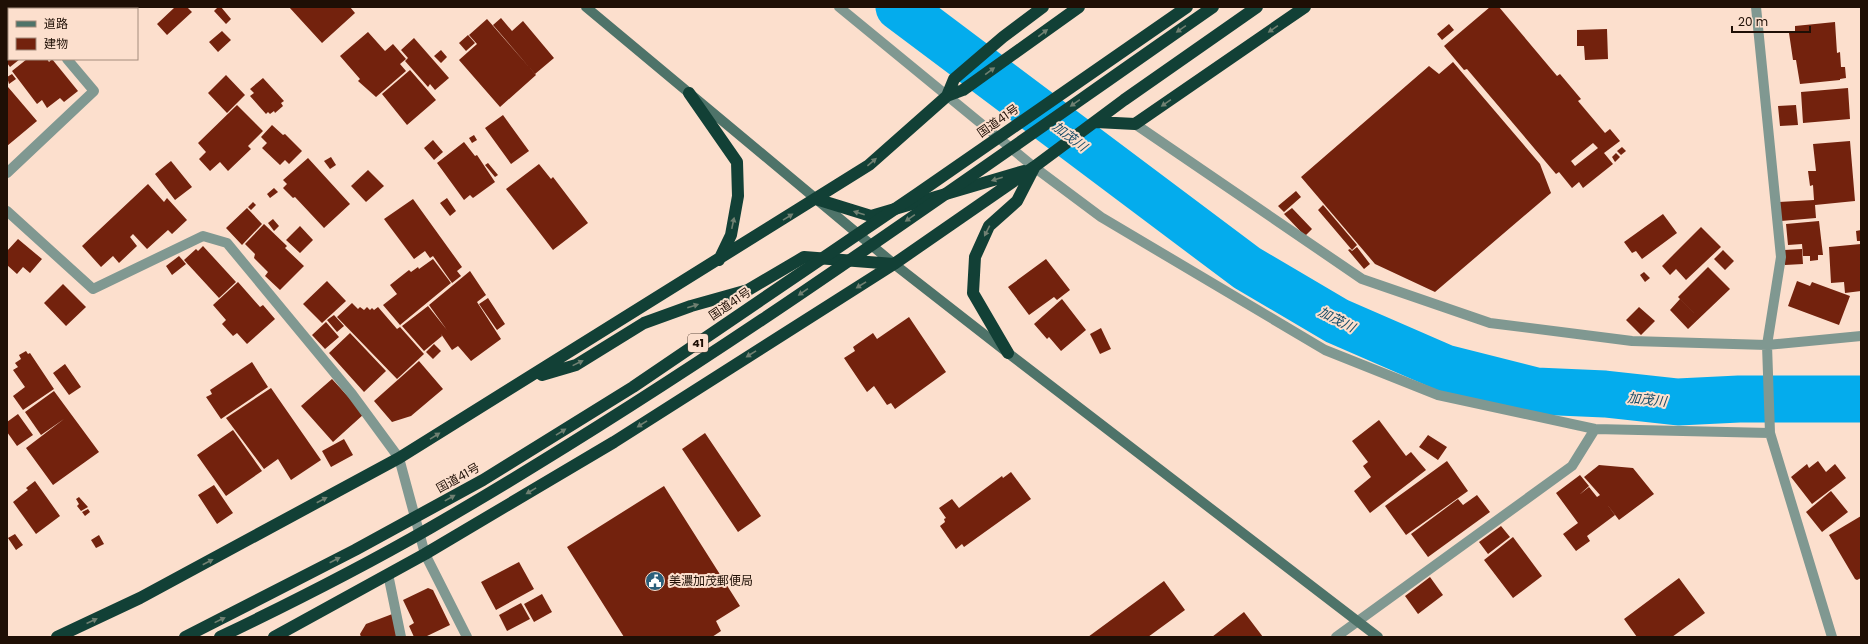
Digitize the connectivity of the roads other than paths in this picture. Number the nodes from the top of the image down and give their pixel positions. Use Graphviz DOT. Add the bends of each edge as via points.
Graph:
graph roads {
  1 [pos="586,7"];
  2 [pos="839,7"];
  3 [pos="1043,7"];
  4 [pos="1078,7"];
  5 [pos="1187,7"];
  6 [pos="1213,7"];
  7 [pos="1257,7"];
  8 [pos="1305,7"];
  9 [pos="1756,7"];
  10 [pos="68,60"];
  11 [pos="689,93"];
  12 [pos="947,96"];
  13 [pos="1096,122"];
  14 [pos="1135,124"];
  15 [pos="1034,167"];
  16 [pos="7,173"];
  17 [pos="816,199"];
  18 [pos="7,211"];
  19 [pos="719,260"];
  20 [pos="894,264"];
  21 [pos="1861,336"];
  22 [pos="1767,345"];
  23 [pos="1008,353"];
  24 [pos="527,379"];
  25 [pos="1595,429"];
  26 [pos="1770,433"];
  27 [pos="399,458"];
  28 [pos="425,554"];
  29 [pos="388,574"];
  30 [pos="1357,622"];
  31 [pos="57,637"];
  32 [pos="185,637"];
  33 [pos="220,637"];
  34 [pos="274,637"];
  35 [pos="401,637"];
  36 [pos="467,637"];
  37 [pos="1336,637"];
  38 [pos="1378,637"];
  39 [pos="1832,637"];
  1 -- 11 [label="street"];
  2 -- 12 [label="street"];
  3 -- 12 [label="highway" via="954,79"];
  12 -- 4 [label="highway, one-way" via="963,90"];
  32 -- 5 [label="highway, 国道41号 / 41, one-way, bridge" via="355,550 483,480 633,387"];
  6 -- 33 [label="highway, 41, one-way, bridge" via="778,309 568,445 428,529"];
  7 -- 13 [label="highway"];
  8 -- 14 [label="highway, one-way"];
  9 -- 22 [label="street" via="1781,257"];
  10 -- 16 [label="street" via="94,91"];
  11 -- 17 [label="street"];
  19 -- 11 [label="highway, one-way" via="731,235 738,196 737,162"];
  12 -- 15 [label="street"];
  17 -- 12 [label="highway, one-way" via="869,165"];
  13 -- 14 [label="highway"];
  13 -- 15 [label="highway"];
  14 -- 22 [label="street" via="1362,279 1490,323 1632,341"];
  15 -- 17 [label="highway, one-way" via="871,216"];
  15 -- 20 [label="highway"];
  15 -- 23 [label="highway, one-way" via="1017,201 989,226 975,257 973,293"];
  15 -- 25 [label="street" via="1101,217 1325,350 1438,394"];
  19 -- 17 [label="highway, one-way"];
  17 -- 20 [label="street"];
  18 -- 27 [label="street" via="93,289 203,236 227,243 352,394"];
  19 -- 24 [label="highway"];
  20 -- 23 [label="street"];
  24 -- 20 [label="highway, one-way" via="576,365 644,324 691,306 748,290 804,257"];
  20 -- 28 [label="highway, one-way" via="614,442"];
  21 -- 22 [label="street"];
  22 -- 26 [label="street"];
  23 -- 30 [label="street"];
  27 -- 24 [label="highway, one-way"];
  25 -- 26 [label="street"];
  25 -- 30 [label="street" via="1572,466"];
  26 -- 39 [label="street"];
  27 -- 28 [label="street"];
  31 -- 27 [label="highway, one-way" via="140,598"];
  28 -- 29 [label="highway"];
  28 -- 36 [label="street"];
  29 -- 34 [label="highway"];
  29 -- 35 [label="street"];
  30 -- 37 [label="street"];
  30 -- 38 [label="street"];
}
